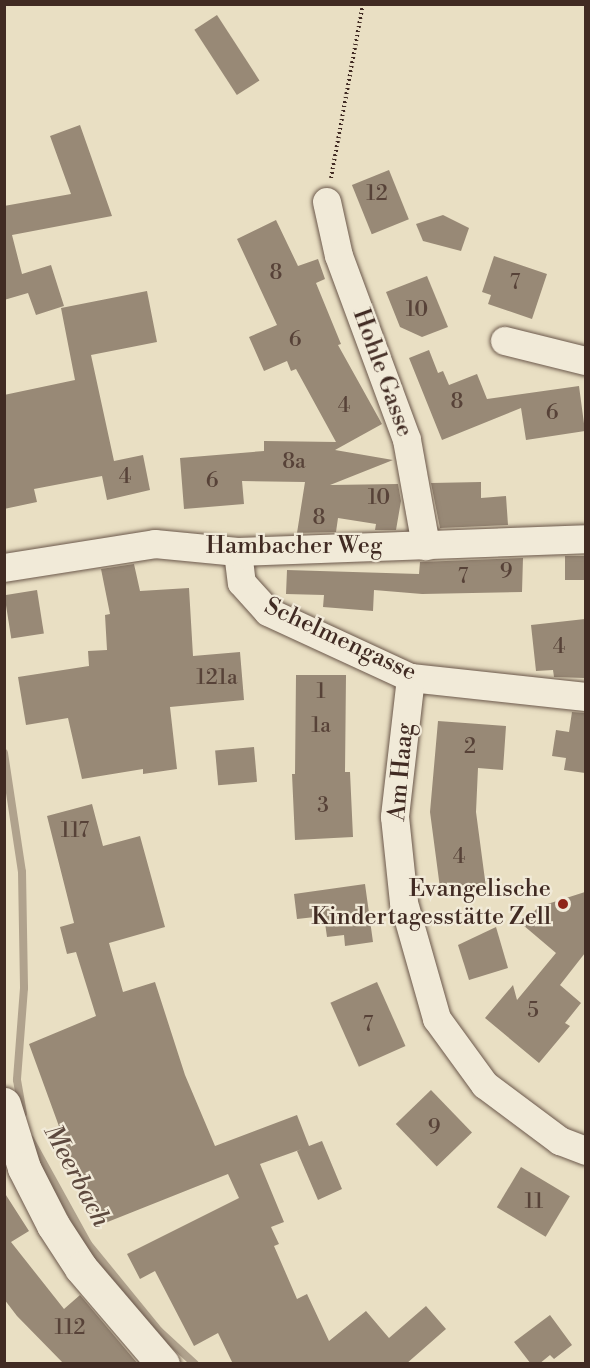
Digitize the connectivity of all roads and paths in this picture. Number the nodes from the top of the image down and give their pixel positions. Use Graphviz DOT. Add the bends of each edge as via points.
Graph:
graph roads {
  1 [pos="363,4"];
  2 [pos="327,202"];
  3 [pos="505,341"];
  4 [pos="585,361"];
  5 [pos="585,539"];
  6 [pos="426,546"];
  7 [pos="238,552"];
  8 [pos="4,568"];
  9 [pos="411,678"];
  10 [pos="585,697"];
  11 [pos="4,1104"];
  12 [pos="585,1151"];
  13 [pos="163,1364"];
  1 -- 2 [label="path"];
  2 -- 6 [label="street, Hohle Gasse" via="339,256 407,440"];
  3 -- 4 [label="street"];
  5 -- 6 [label="street, Hambacher Weg"];
  6 -- 7 [label="street, Hambacher Weg"];
  7 -- 8 [label="street, Hambacher Weg" via="155,544"];
  7 -- 9 [label="street, Schelmengasse" via="242,584 268,612"];
  9 -- 10 [label="street, Schelmengasse"];
  9 -- 12 [label="street, Am Haag" via="395,817 404,903 437,1019 484,1085 560,1141"];
  11 -- 13 [label="street" via="24,1168 53,1225 81,1268"];
}
